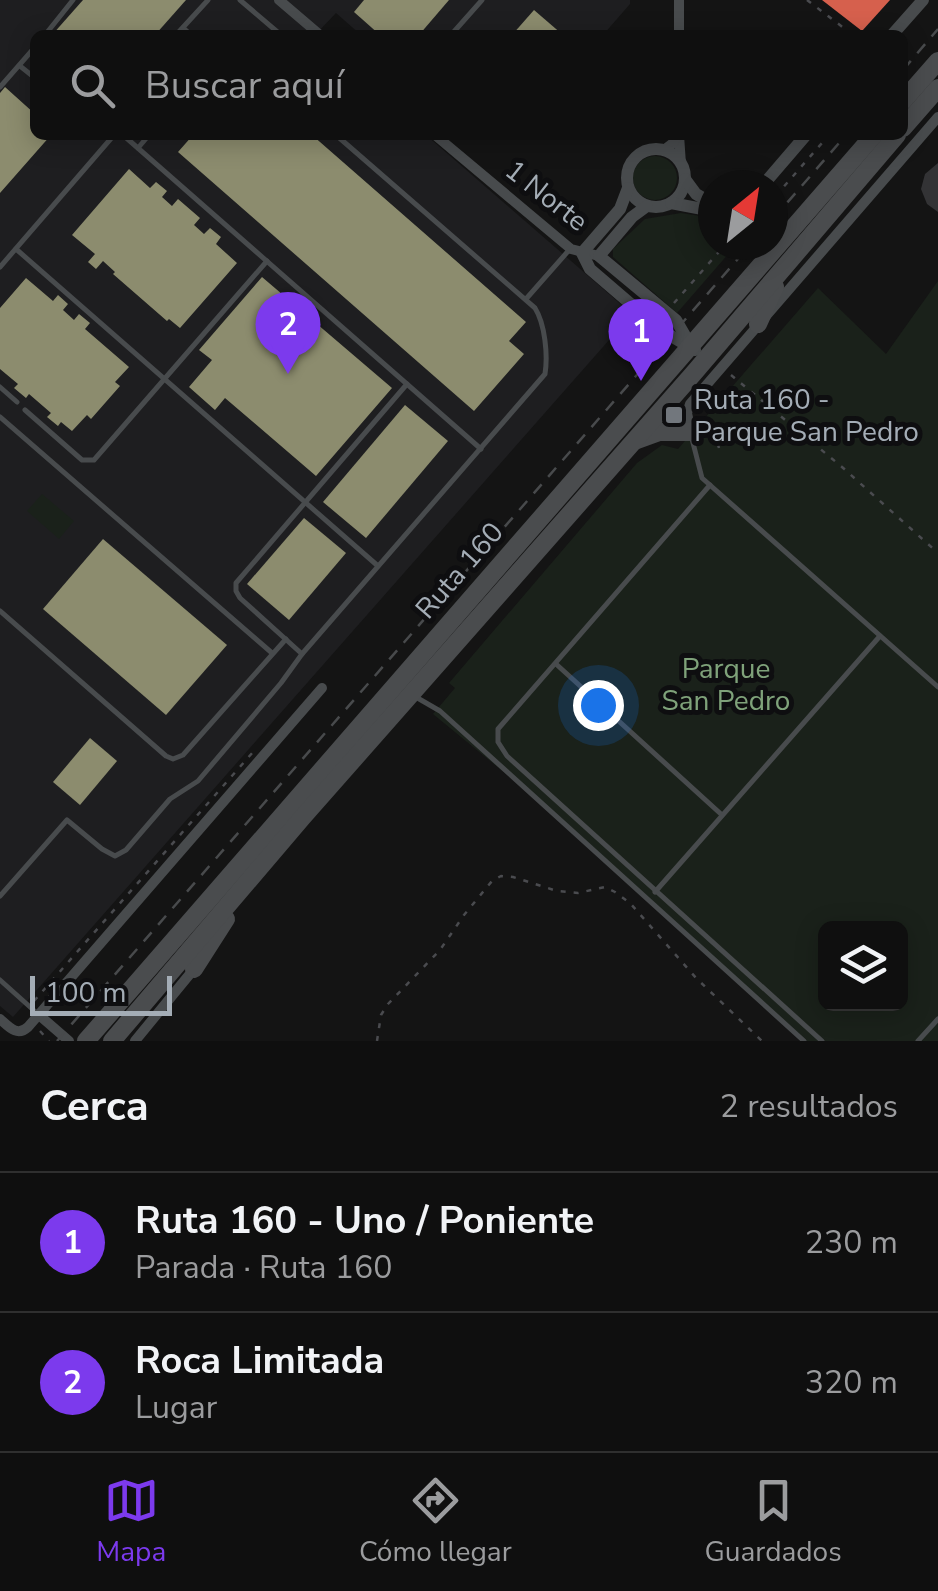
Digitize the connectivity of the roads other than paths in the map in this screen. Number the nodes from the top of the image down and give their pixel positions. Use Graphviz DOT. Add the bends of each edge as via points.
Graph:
graph roads {
  1 [pos="73,0"];
  2 [pos="208,0"];
  3 [pos="240,0"];
  4 [pos="280,0"];
  5 [pos="482,0"];
  6 [pos="679,0"];
  7 [pos="922,0"];
  8 [pos="183,28"];
  9 [pos="49,30"];
  10 [pos="275,30"];
  11 [pos="312,30"];
  12 [pos="455,30"];
  13 [pos="679,30"];
  14 [pos="896,30"];
  15 [pos="30,53"];
  16 [pos="938,60"];
  17 [pos="20,66"];
  18 [pos="30,74"];
  19 [pos="0,87"];
  20 [pos="938,88"];
  21 [pos="908,95"];
  22 [pos="938,117"];
  23 [pos="908,122"];
  24 [pos="110,140"];
  25 [pos="129,140"];
  26 [pos="145,140"];
  27 [pos="342,140"];
  28 [pos="441,140"];
  29 [pos="675,140"];
  30 [pos="679,140"];
  31 [pos="802,140"];
  32 [pos="870,140"];
  33 [pos="893,140"];
  34 [pos="138,148"];
  35 [pos="664,150"];
  36 [pos="681,164"];
  37 [pos="776,170"];
  38 [pos="685,179"];
  39 [pos="628,188"];
  40 [pos="698,196"];
  41 [pos="671,202"];
  42 [pos="648,206"];
  43 [pos="698,206"];
  44 [pos="16,248"];
  45 [pos="576,251"];
  46 [pos="599,256"];
  47 [pos="267,261"];
  48 [pos="786,264"];
  49 [pos="0,267"];
  50 [pos="526,299"];
  51 [pos="758,324"];
  52 [pos="690,346"];
  53 [pos="714,362"];
  54 [pos="165,379"];
  55 [pos="407,384"];
  56 [pos="0,388"];
  57 [pos="16,402"];
  58 [pos="25,410"];
  59 [pos="0,417"];
  60 [pos="691,432"];
  61 [pos="632,444"];
  62 [pos="481,449"];
  63 [pos="710,485"];
  64 [pos="304,501"];
  65 [pos="378,566"];
  66 [pos="0,610"];
  67 [pos="880,636"];
  68 [pos="286,639"];
  69 [pos="272,652"];
  70 [pos="302,654"];
  71 [pos="556,664"];
  72 [pos="938,687"];
  73 [pos="322,688"];
  74 [pos="411,694"];
  75 [pos="722,816"];
  76 [pos="251,877"];
  77 [pos="655,892"];
  78 [pos="0,896"];
  79 [pos="194,970"];
  80 [pos="0,980"];
  81 [pos="0,1019"];
  82 [pos="36,1019"];
  83 [pos="938,1019"];
  84 [pos="69,1041"];
  85 [pos="86,1041"];
  86 [pos="112,1041"];
  87 [pos="135,1041"];
  88 [pos="804,1041"];
  89 [pos="822,1041"];
  90 [pos="918,1041"];
  1 -- 9 [label="lane"];
  2 -- 8 [label="lane"];
  3 -- 10 [label="lane"];
  4 -- 11 [label="street"];
  5 -- 12 [label="lane"];
  6 -- 13 [label="street"];
  7 -- 14 [label="street"];
  15 -- 17 [label="lane"];
  16 -- 21 [label="highway"];
  17 -- 18 [label="lane"];
  17 -- 19 [label="lane"];
  20 -- 23 [label="highway"];
  22 -- 51 [label="street"];
  24 -- 44 [label="lane"];
  25 -- 34 [label="lane"];
  26 -- 34 [label="lane"];
  27 -- 50 [label="lane"];
  28 -- 45 [label="street, 1 Norte"];
  29 -- 35 [label="street"];
  30 -- 36 [label="street"];
  31 -- 37 [label="street"];
  32 -- 52 [label="highway, Ruta 160"];
  33 -- 48 [label="highway, Ruta 160"];
  34 -- 47 [label="lane"];
  35 -- 36 [label="street"];
  35 -- 39 [label="street" via="634,158"];
  36 -- 38 [label="street"];
  38 -- 40 [label="street"];
  38 -- 41 [label="street"];
  39 -- 42 [label="street"];
  39 -- 45 [label="street" via="616,216"];
  41 -- 42 [label="street"];
  41 -- 43 [label="street"];
  42 -- 46 [label="street"];
  44 -- 49 [label="lane"];
  44 -- 54 [label="lane"];
  45 -- 46 [label="street, 1 Norte"];
  45 -- 50 [label="lane"];
  45 -- 52 [label="street, 1 Norte" via="655,325"];
  46 -- 52 [label="street, 1 Norte" via="680,325"];
  47 -- 54 [label="lane"];
  47 -- 55 [label="lane"];
  48 -- 51 [label="highway"];
  48 -- 53 [label="highway, Ruta 160"];
  50 -- 62 [label="lane" via="540,316 545,374"];
  51 -- 53 [label="street"];
  52 -- 53 [label="street, 1 Norte"];
  52 -- 85 [label="highway, Ruta 160"];
  53 -- 60 [label="street" via="688,409"];
  53 -- 61 [label="highway, Ruta 160"];
  54 -- 58 [label="lane" via="92,461 82,460"];
  54 -- 64 [label="lane"];
  55 -- 62 [label="lane"];
  55 -- 64 [label="lane"];
  56 -- 57 [label="lane"];
  59 -- 69 [label="lane"];
  60 -- 61 [label="highway" via="659,432"];
  60 -- 63 [label="lane" via="702,478"];
  61 -- 74 [label="highway, Ruta 160"];
  62 -- 65 [label="lane"];
  63 -- 67 [label="lane"];
  63 -- 71 [label="lane"];
  64 -- 65 [label="lane"];
  64 -- 68 [label="lane" via="236,587"];
  65 -- 70 [label="lane"];
  66 -- 69 [label="lane" via="173,759"];
  67 -- 72 [label="lane"];
  67 -- 75 [label="lane"];
  68 -- 69 [label="lane"];
  68 -- 70 [label="lane"];
  70 -- 78 [label="lane" via="198,781 170,799 126,850 115,856 102,850 67,820"];
  71 -- 75 [label="lane"];
  71 -- 77 [label="lane" via="498,729 498,742"];
  73 -- 82 [label="street"];
  74 -- 76 [label="highway, Ruta 160"];
  74 -- 88 [label="lane" via="440,711"];
  75 -- 77 [label="lane"];
  76 -- 79 [label="highway"];
  76 -- 86 [label="highway, Ruta 160"];
  77 -- 89 [label="lane"];
  79 -- 87 [label="street"];
  80 -- 82 [label="lane"];
  81 -- 82 [label="street" via="16,1032"];
  82 -- 84 [label="street"];
  83 -- 90 [label="lane"];
}
